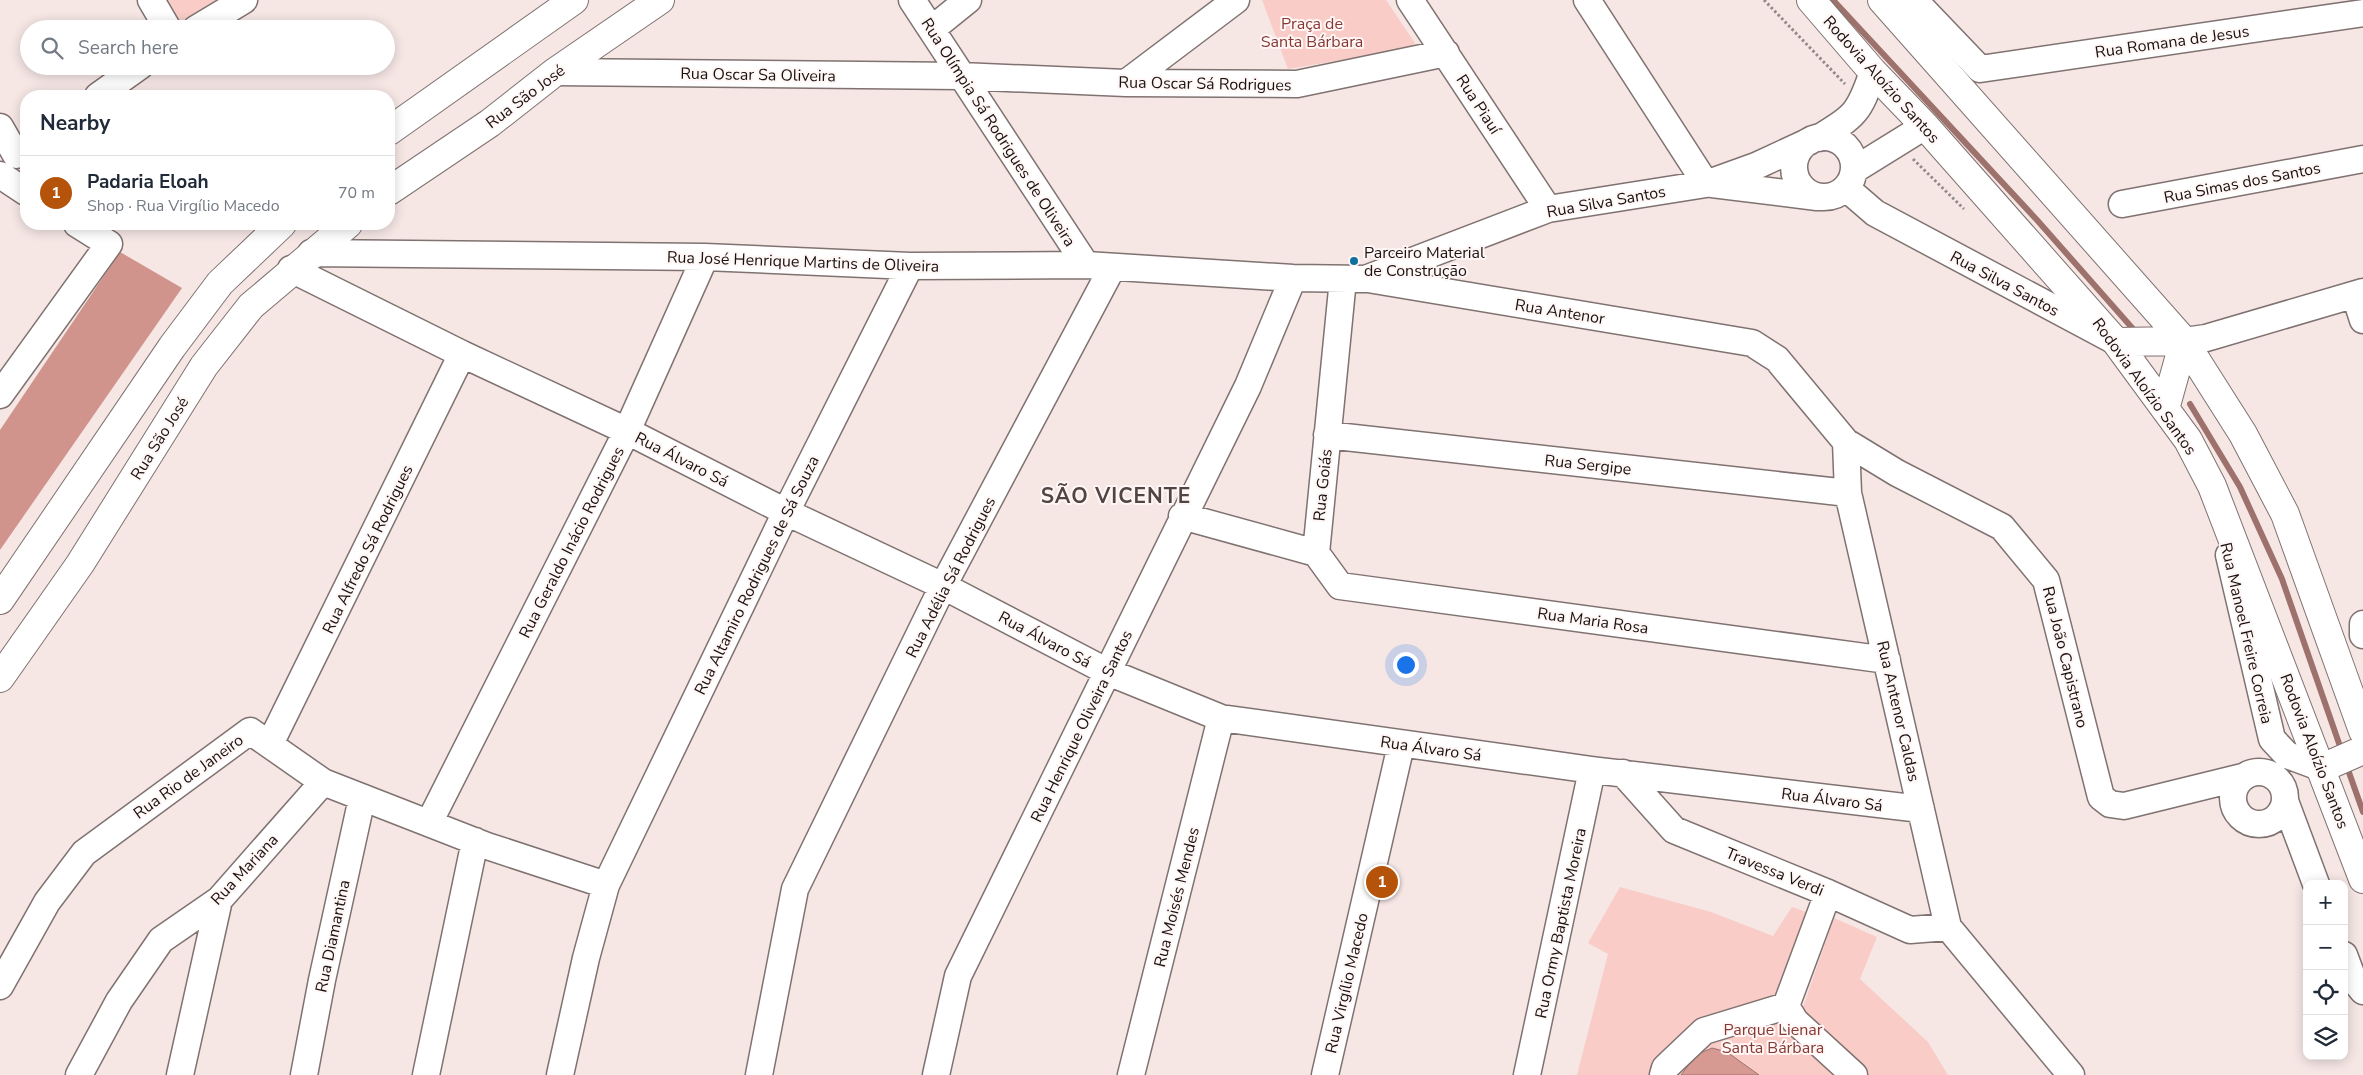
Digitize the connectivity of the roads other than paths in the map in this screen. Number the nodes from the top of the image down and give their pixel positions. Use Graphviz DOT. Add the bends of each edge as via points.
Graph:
graph roads {
  1 [pos="151,0"];
  2 [pos="244,0"];
  3 [pos="574,0"];
  4 [pos="660,0"];
  5 [pos="912,0"];
  6 [pos="968,0"];
  7 [pos="1236,0"];
  8 [pos="1410,0"];
  9 [pos="1587,0"];
  10 [pos="1811,0"];
  11 [pos="1882,0"];
  12 [pos="1914,0"];
  13 [pos="2363,13"];
  14 [pos="163,20"];
  15 [pos="211,20"];
  16 [pos="932,29"];
  17 [pos="1446,53"];
  18 [pos="555,72"];
  19 [pos="1873,72"];
  20 [pos="127,75"];
  21 [pos="961,76"];
  22 [pos="1126,83"];
  23 [pos="106,90"];
  24 [pos="395,126"];
  25 [pos="1925,126"];
  26 [pos="0,127"];
  27 [pos="1814,139"];
  28 [pos="14,154"];
  29 [pos="2363,160"];
  30 [pos="0,175"];
  31 [pos="1850,179"];
  32 [pos="1706,184"];
  33 [pos="395,187"];
  34 [pos="20,188"];
  35 [pos="1818,197"];
  36 [pos="2122,204"];
  37 [pos="1548,209"];
  38 [pos="87,230"];
  39 [pos="276,230"];
  40 [pos="340,230"];
  41 [pos="705,257"];
  42 [pos="301,261"];
  43 [pos="1086,265"];
  44 [pos="910,266"];
  45 [pos="1112,268"];
  46 [pos="1294,278"];
  47 [pos="1355,279"];
  48 [pos="2359,293"];
  49 [pos="2363,320"];
  50 [pos="2184,341"];
  51 [pos="2116,342"];
  52 [pos="462,354"];
  53 [pos="0,395"];
  54 [pos="2165,408"];
  55 [pos="627,431"];
  56 [pos="1328,435"];
  57 [pos="1846,442"];
  58 [pos="2212,486"];
  59 [pos="1848,493"];
  60 [pos="786,512"];
  61 [pos="1182,516"];
  62 [pos="1316,553"];
  63 [pos="943,586"];
  64 [pos="0,600"];
  65 [pos="2363,624"];
  66 [pos="2363,635"];
  67 [pos="1887,660"];
  68 [pos="1108,672"];
  69 [pos="0,678"];
  70 [pos="1221,718"];
  71 [pos="2272,739"];
  72 [pos="270,744"];
  73 [pos="1401,745"];
  74 [pos="2348,752"];
  75 [pos="1592,770"];
  76 [pos="1622,773"];
  77 [pos="2245,775"];
  78 [pos="322,782"];
  79 [pos="2188,791"];
  80 [pos="2285,796"];
  81 [pos="362,798"];
  82 [pos="2233,804"];
  83 [pos="1922,809"];
  84 [pos="429,823"];
  85 [pos="2261,824"];
  86 [pos="475,841"];
  87 [pos="2299,842"];
  88 [pos="2363,878"];
  89 [pos="2314,880"];
  90 [pos="606,886"];
  91 [pos="1828,893"];
  92 [pos="219,900"];
  93 [pos="1948,927"];
  94 [pos="2354,975"];
  95 [pos="0,986"];
  96 [pos="1786,1006"];
  97 [pos="2363,1011"];
  98 [pos="79,1075"];
  99 [pos="180,1075"];
  100 [pos="304,1075"];
  101 [pos="426,1075"];
  102 [pos="560,1075"];
  103 [pos="759,1075"];
  104 [pos="936,1075"];
  105 [pos="1131,1075"];
  106 [pos="1325,1075"];
  107 [pos="1527,1075"];
  108 [pos="1663,1075"];
  109 [pos="1854,1075"];
  110 [pos="2071,1075"];
  1 -- 14 [label="street"];
  2 -- 15 [label="street"];
  3 -- 24 [label="main road"];
  4 -- 18 [label="main road, Rua São José"];
  5 -- 16 [label="street, Rua Olímpia Sá Rodrigues de Oliveira"];
  6 -- 16 [label="street"];
  7 -- 22 [label="street"];
  8 -- 17 [label="street, Rua Piauí"];
  9 -- 32 [label="street"];
  10 -- 19 [label="main road, Rodovia Aloízio Santos"];
  11 -- 50 [label="main road, Rodovia Aloízio Santos"];
  12 -- 13 [label="street, Rua Romana de Jesus" via="1980,69"];
  16 -- 21 [label="street, Rua Olímpia Sá Rodrigues de Oliveira"];
  17 -- 22 [label="street, Rua Oscar Sá Rodrigues" via="1297,84"];
  17 -- 37 [label="street, Rua Piauí"];
  18 -- 21 [label="street, Rua Oscar Sa Oliveira"];
  18 -- 33 [label="main road, Rua São José" via="490,124"];
  19 -- 25 [label="main road, Rodovia Aloízio Santos"];
  19 -- 27 [label="street, Rua Silva Santos" via="1862,102 1850,119"];
  20 -- 23 [label="street"];
  21 -- 22 [label="street, Rua Oscar Sá Rodrigues"];
  21 -- 43 [label="street, Rua Olímpia Sá Rodrigues de Oliveira"];
  25 -- 31 [label="street" via="1896,142"];
  25 -- 51 [label="main road, Rodovia Aloízio Santos"];
  26 -- 28 [label="street"];
  27 -- 31 [label="street" via="1837,140 1844,146 1853,161"];
  27 -- 32 [label="street, Rua Silva Santos" via="1756,166"];
  27 -- 35 [label="street" via="1797,154 1794,172 1802,188"];
  29 -- 36 [label="street, Rua Simas dos Santos"];
  30 -- 34 [label="street"];
  31 -- 35 [label="street" via="1838,194"];
  31 -- 51 [label="street, Rua Silva Santos" via="1876,214"];
  32 -- 35 [label="street, Rua Silva Santos"];
  32 -- 37 [label="street, Rua Silva Santos"];
  37 -- 47 [label="street, Rua Silva Santos"];
  38 -- 53 [label="street" via="110,244"];
  39 -- 64 [label="main road" via="220,283 172,347"];
  40 -- 42 [label="main road, Rua São José"];
  41 -- 42 [label="street, Rua José Henrique Martins de Oliveira"];
  41 -- 44 [label="street, Rua José Henrique Martins de Oliveira"];
  41 -- 55 [label="street, Rua Geraldo Inácio Rodrigues"];
  42 -- 52 [label="street, Rua Álvaro Sá"];
  42 -- 69 [label="main road, Rua São José" via="251,306 204,366 80,564"];
  43 -- 44 [label="street, Rua José Henrique Martins de Oliveira"];
  43 -- 45 [label="street, Rua José Henrique Martins de Oliveira"];
  44 -- 60 [label="street, Rua Altamiro Rodrigues de Sá Souza"];
  45 -- 46 [label="street, Rua José Henrique Martins de Oliveira"];
  45 -- 63 [label="street, Rua Adélia Sá Rodrigues"];
  46 -- 47 [label="street"];
  46 -- 61 [label="street, Rua Henrique Oliveira Santos" via="1248,386"];
  47 -- 56 [label="street, Rua Goiás"];
  47 -- 57 [label="street, Rua Antenor" via="1752,343 1777,359"];
  48 -- 49 [label="street"];
  48 -- 50 [label="street" via="2206,338"];
  50 -- 51 [label="main road"];
  50 -- 54 [label="main road"];
  50 -- 74 [label="main road, Rodovia Aloízio Santos" via="2243,434 2285,514"];
  51 -- 54 [label="main road, Rodovia Aloízio Santos"];
  52 -- 55 [label="street, Rua Álvaro Sá"];
  52 -- 72 [label="street, Rua Alfredo Sá Rodrigues"];
  54 -- 58 [label="main road, Rodovia Aloízio Santos" via="2188,440"];
  55 -- 60 [label="street, Rua Álvaro Sá"];
  55 -- 84 [label="street, Rua Geraldo Inácio Rodrigues"];
  56 -- 59 [label="street, Rua Sergipe"];
  56 -- 62 [label="street, Rua Goiás"];
  57 -- 59 [label="street, Rua Antenor Caldas"];
  57 -- 79 [label="street, Rua João Capistrano" via="1897,473 2002,527 2046,580 2101,796 2110,804 2124,806"];
  58 -- 71 [label="street, Rua Manoel Freire Correia"];
  58 -- 74 [label="main road, Rodovia Aloízio Santos"];
  59 -- 67 [label="street, Rua Antenor Caldas"];
  60 -- 63 [label="street, Rua Álvaro Sá"];
  60 -- 90 [label="street, Rua Altamiro Rodrigues de Sá Souza"];
  61 -- 62 [label="street"];
  61 -- 68 [label="street, Rua Henrique Oliveira Santos"];
  62 -- 67 [label="street, Rua Maria Rosa" via="1340,586"];
  63 -- 68 [label="street, Rua Álvaro Sá"];
  63 -- 103 [label="street, Rua Adélia Sá Rodrigues" via="795,889"];
  65 -- 66 [label="street"];
  67 -- 83 [label="street, Rua Antenor Caldas"];
  68 -- 70 [label="street, Rua Álvaro Sá"];
  68 -- 104 [label="street, Rua Henrique Oliveira Santos" via="958,976"];
  70 -- 73 [label="street, Rua Álvaro Sá"];
  70 -- 105 [label="street, Rua Moisés Mendes"];
  71 -- 74 [label="street" via="2287,755"];
  71 -- 77 [label="street, Rua Manoel Freire Correia"];
  72 -- 78 [label="street, Rua Rio de Janeiro"];
  72 -- 95 [label="street, Rua Rio de Janeiro" via="250,731 84,852 47,902"];
  73 -- 75 [label="street, Rua Álvaro Sá"];
  73 -- 106 [label="street, Rua Virgílio Macedo"];
  74 -- 80 [label="street"];
  74 -- 88 [label="main road, Rodovia Aloízio Santos"];
  75 -- 76 [label="street, Rua Álvaro Sá"];
  75 -- 107 [label="street, Rua Ormy Baptista Moreira"];
  76 -- 83 [label="street, Rua Álvaro Sá"];
  76 -- 91 [label="street, Travessa Verdi" via="1674,830"];
  77 -- 79 [label="street, Rua João Capistrano"];
  77 -- 80 [label="street" via="2266,772 2281,783"];
  77 -- 82 [label="street" via="2235,785"];
  78 -- 81 [label="street, Rua Rio de Janeiro"];
  78 -- 92 [label="street, Rua Mariana"];
  79 -- 82 [label="street, Rua João Capistrano"];
  80 -- 85 [label="street" via="2277,817"];
  80 -- 87 [label="street"];
  81 -- 84 [label="street, Rua Rio de Janeiro"];
  81 -- 100 [label="street, Rua Diamantina"];
  82 -- 85 [label="street" via="2243,820"];
  83 -- 93 [label="street, Rua Antenor Caldas"];
  84 -- 86 [label="street, Rua Rio de Janeiro"];
  85 -- 87 [label="street"];
  86 -- 90 [label="street, Rua Rio de Janeiro"];
  86 -- 101 [label="street"];
  87 -- 89 [label="street"];
  90 -- 102 [label="street, Rua Altamiro Rodrigues de Sá Souza"];
  91 -- 93 [label="street, Travessa Verdi" via="1910,930"];
  91 -- 96 [label="street"];
  92 -- 98 [label="street, Rua Mariana" via="161,940 119,1000"];
  92 -- 99 [label="street"];
  93 -- 110 [label="street, Rua Antenor Caldas"];
  94 -- 97 [label="street"];
  96 -- 108 [label="street" via="1704,1031 1665,1068"];
  96 -- 109 [label="street" via="1795,1021"];
}
